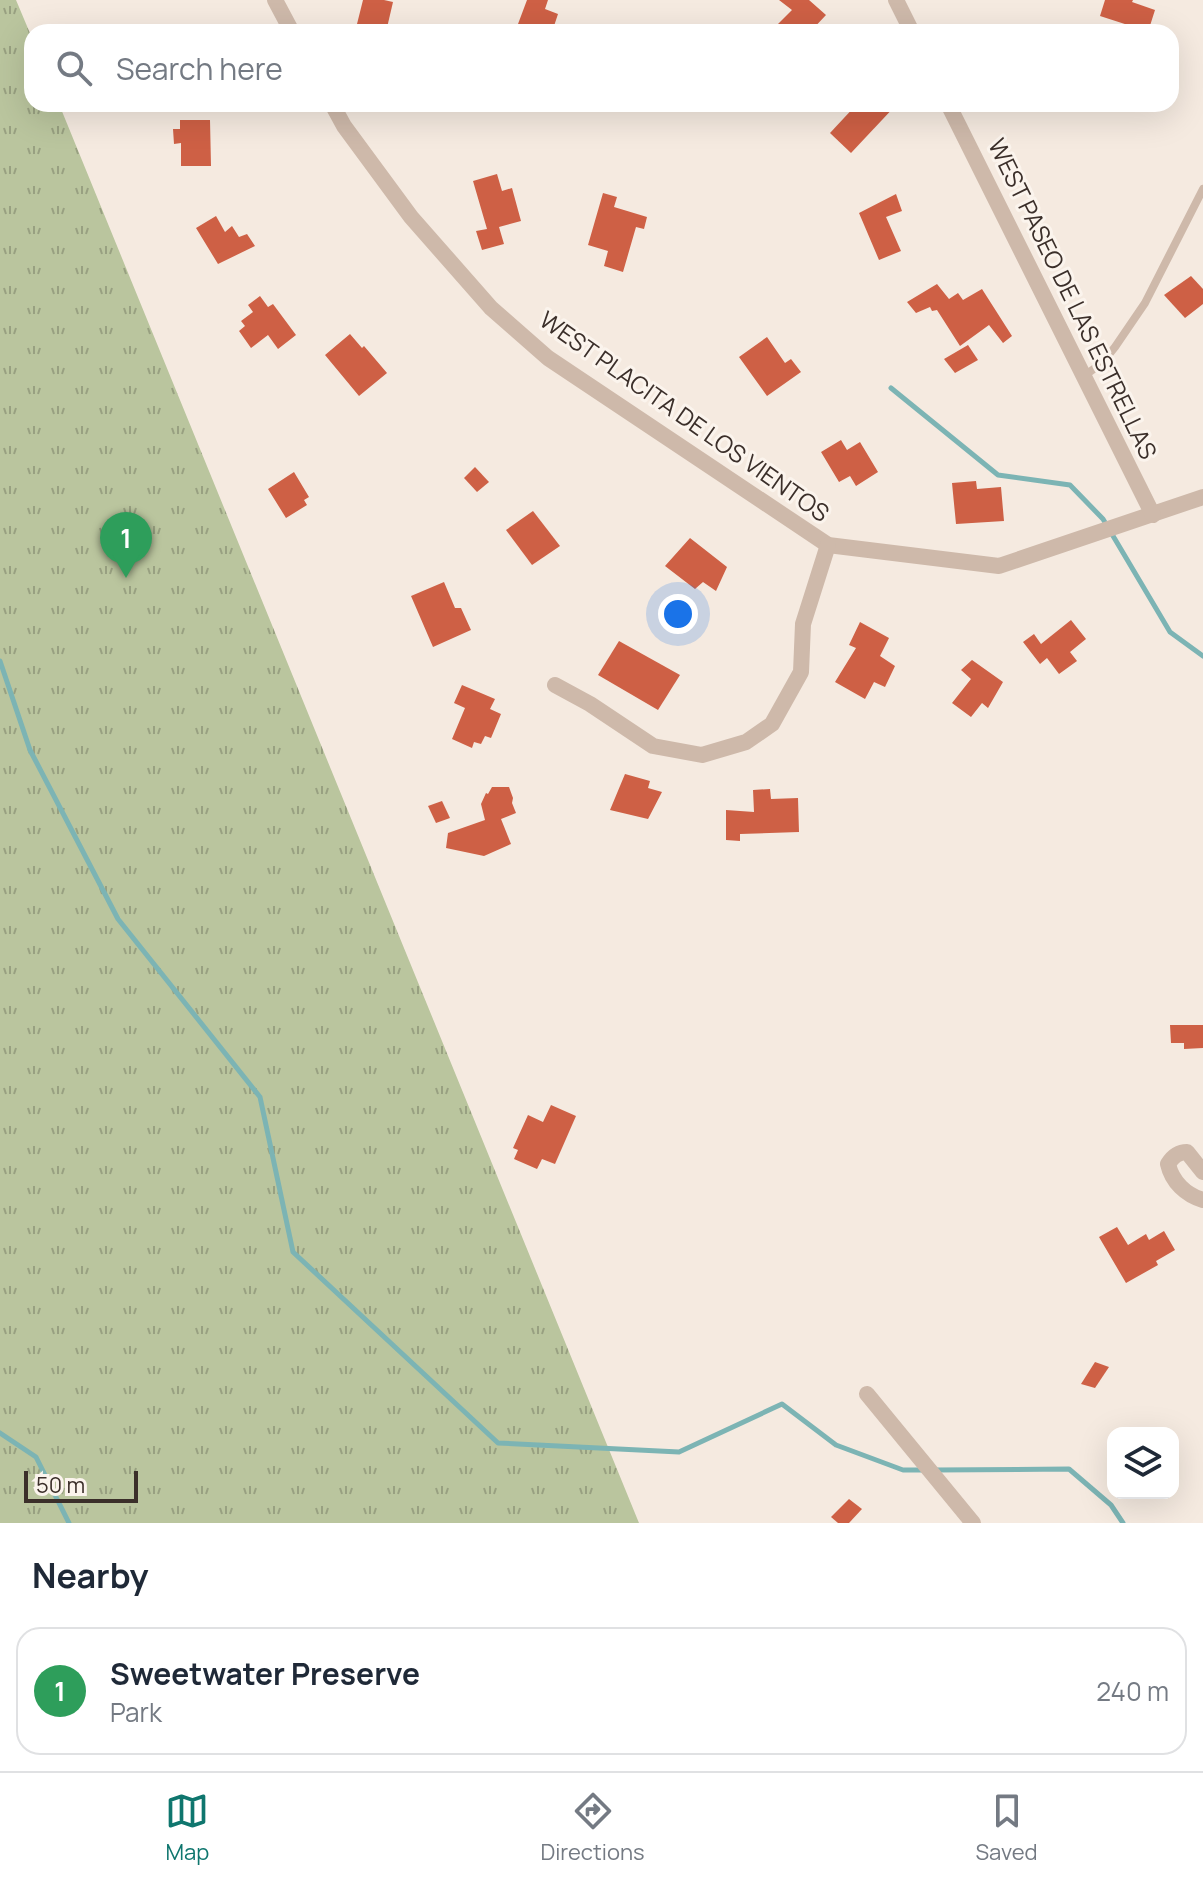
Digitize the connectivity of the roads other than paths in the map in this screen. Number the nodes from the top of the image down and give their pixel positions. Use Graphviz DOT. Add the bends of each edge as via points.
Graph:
graph roads {
  1 [pos="275,0"];
  2 [pos="896,0"];
  3 [pos="288,24"];
  4 [pos="908,24"];
  5 [pos="336,112"];
  6 [pos="952,112"];
  7 [pos="1203,189"];
  8 [pos="1084,376"];
  9 [pos="1203,497"];
  10 [pos="1153,515"];
  11 [pos="828,545"];
  12 [pos="555,685"];
  13 [pos="1203,1172"];
  14 [pos="1203,1200"];
  15 [pos="867,1394"];
  16 [pos="973,1523"];
  1 -- 3 [label="street"];
  2 -- 4 [label="street"];
  5 -- 11 [label="street, WEST PLACITA DE LOS VIENTOS" via="411,217 508,323 548,358"];
  6 -- 8 [label="street, WEST PASEO DE LAS ESTRELLAS"];
  7 -- 8 [label="lane" via="1145,303 1102,363"];
  8 -- 10 [label="street, WEST PASEO DE LAS ESTRELLAS"];
  9 -- 10 [label="street"];
  10 -- 11 [label="street" via="999,566"];
  11 -- 12 [label="street" via="803,624 801,672 772,724 746,742 702,755 653,746"];
  13 -- 14 [label="street" via="1187,1152 1168,1164 1171,1177"];
  15 -- 16 [label="street"];
}
